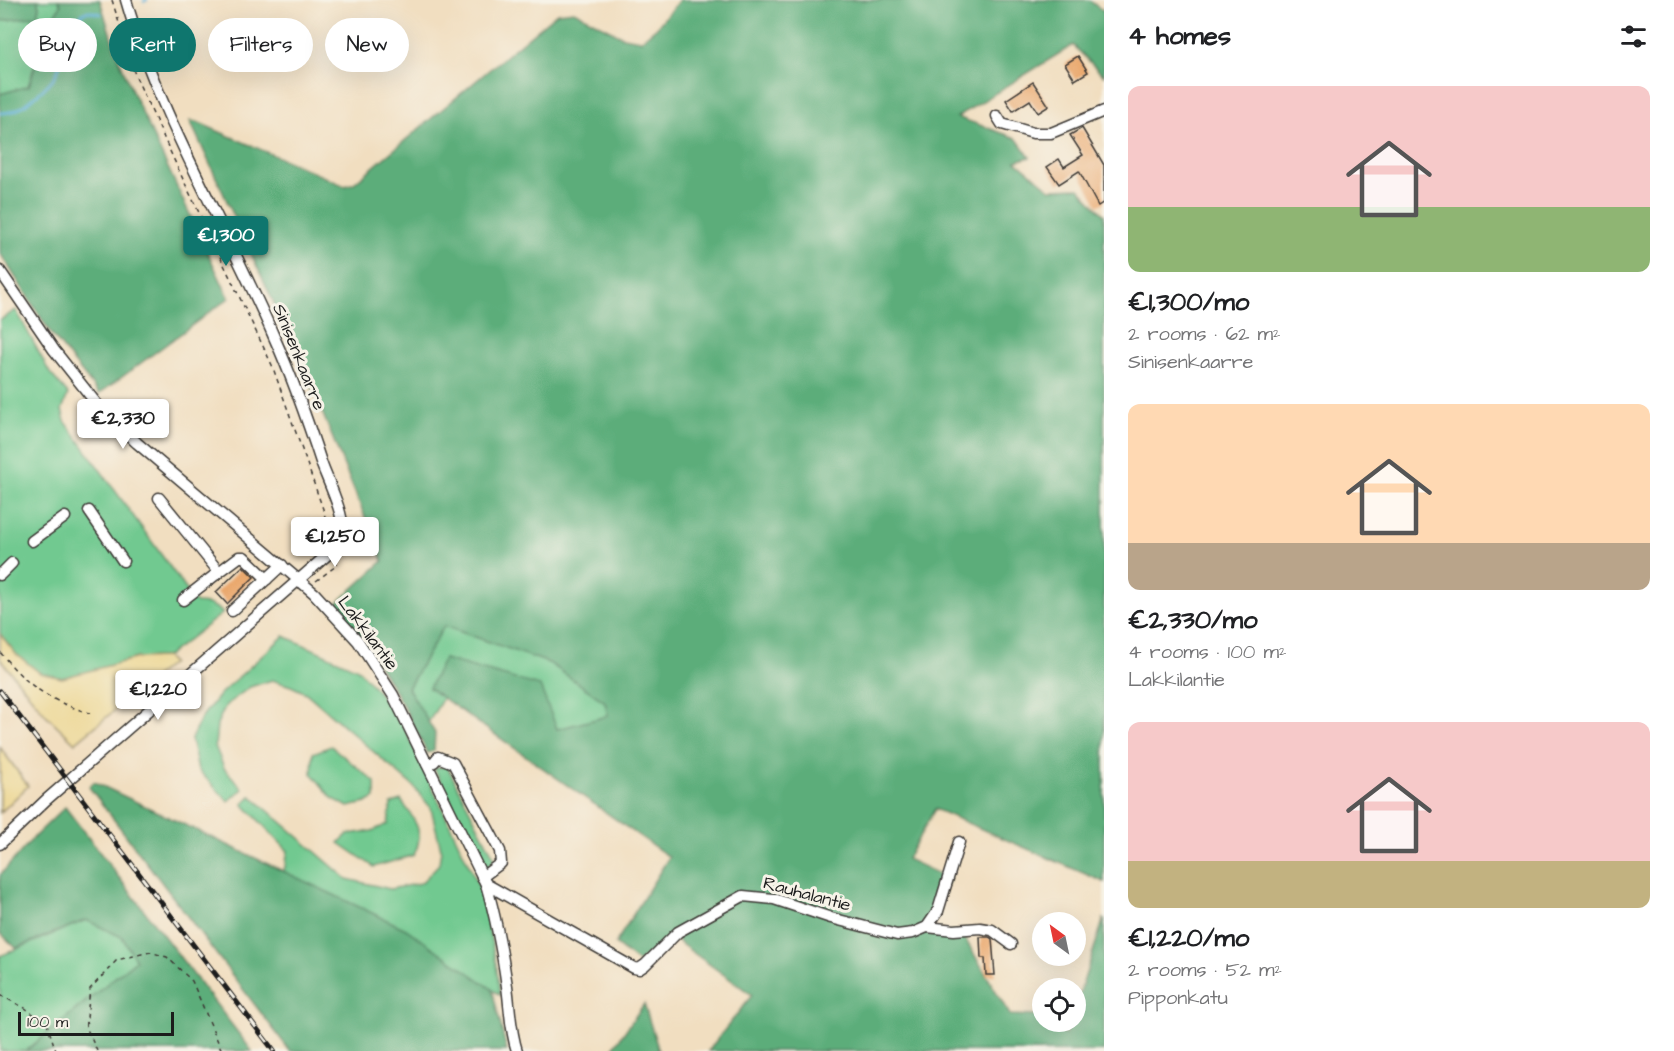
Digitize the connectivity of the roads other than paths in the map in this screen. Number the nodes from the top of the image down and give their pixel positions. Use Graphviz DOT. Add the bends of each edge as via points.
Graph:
graph roads {
  1 [pos="126,0"];
  2 [pos="1103,113"];
  3 [pos="997,116"];
  4 [pos="0,271"];
  5 [pos="159,498"];
  6 [pos="89,511"];
  7 [pos="65,517"];
  8 [pos="32,542"];
  9 [pos="123,561"];
  10 [pos="12,563"];
  11 [pos="282,565"];
  12 [pos="219,572"];
  13 [pos="0,575"];
  14 [pos="267,579"];
  15 [pos="299,580"];
  16 [pos="183,600"];
  17 [pos="232,611"];
  18 [pos="427,764"];
  19 [pos="959,842"];
  20 [pos="0,844"];
  21 [pos="484,881"];
  22 [pos="927,927"];
  23 [pos="1011,944"];
  24 [pos="517,1051"];
  1 -- 15 [label="street, Sinisenkaarre" via="162,102 275,337 341,522 342,534 334,549"];
  2 -- 3 [label="street" via="1051,133 1033,134 1002,124"];
  4 -- 11 [label="street, Lakkilantie" via="100,408"];
  5 -- 12 [label="street"];
  6 -- 9 [label="street"];
  7 -- 8 [label="street"];
  10 -- 13 [label="street"];
  11 -- 14 [label="street"];
  11 -- 15 [label="street, Lakkilantie"];
  12 -- 14 [label="street" via="244,557"];
  12 -- 16 [label="street"];
  14 -- 17 [label="street"];
  15 -- 18 [label="street, Lakkilantie" via="358,641 393,695"];
  15 -- 20 [label="street"];
  18 -- 21 [label="street, Lakkilantie"];
  18 -- 21 [label="street" via="438,757 453,763 500,851 501,863"];
  19 -- 22 [label="street" via="938,911"];
  21 -- 22 [label="street, Rauhalantie" via="639,969 678,932 742,896 774,899 897,935"];
  21 -- 24 [label="street, Lakkilantie" via="496,916"];
  22 -- 23 [label="street" via="992,930"];
}
